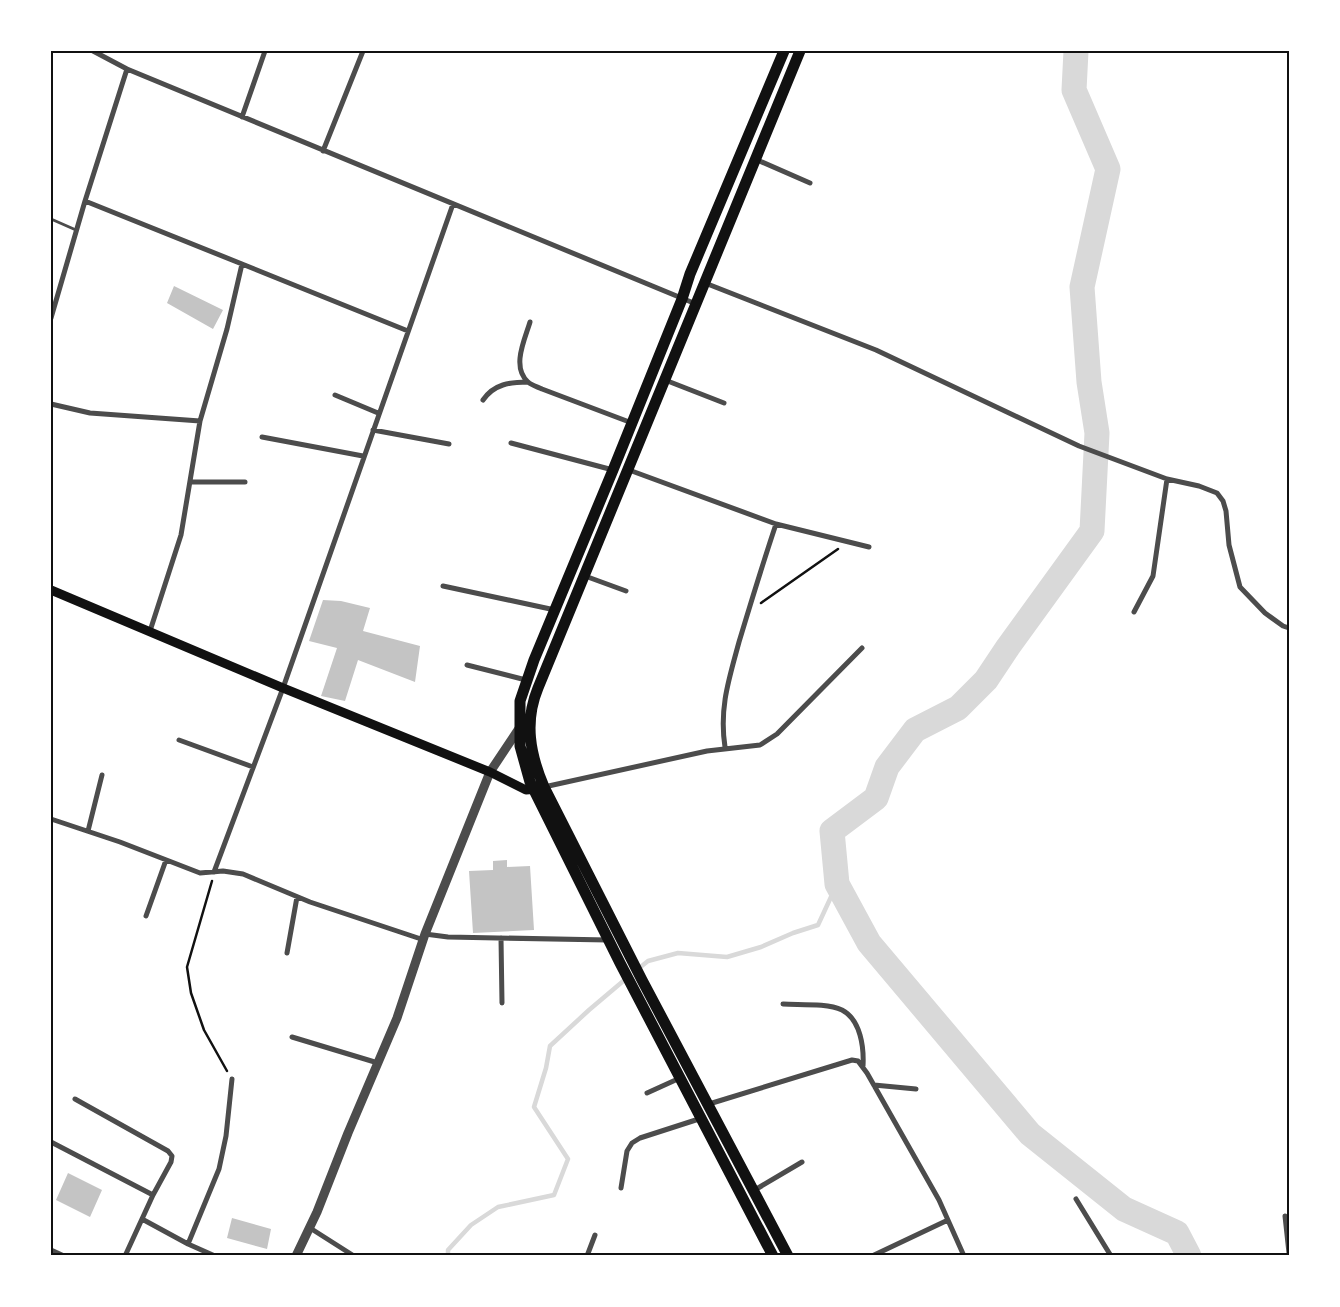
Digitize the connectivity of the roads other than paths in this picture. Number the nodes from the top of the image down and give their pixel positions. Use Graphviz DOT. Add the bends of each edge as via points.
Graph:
graph roads {
  1 [pos="93,51"];
  2 [pos="265,51"];
  3 [pos="362,51"];
  4 [pos="784,51"];
  5 [pos="800,51"];
  6 [pos="127,69"];
  7 [pos="242,117"];
  8 [pos="323,151"];
  9 [pos="754,159"];
  10 [pos="810,183"];
  11 [pos="85,201"];
  12 [pos="453,204"];
  13 [pos="51,219"];
  14 [pos="76,230"];
  15 [pos="242,264"];
  16 [pos="705,283"];
  17 [pos="682,299"];
  18 [pos="696,304"];
  19 [pos="51,318"];
  20 [pos="530,322"];
  21 [pos="408,331"];
  22 [pos="665,380"];
  23 [pos="528,382"];
  24 [pos="335,395"];
  25 [pos="483,400"];
  26 [pos="724,403"];
  27 [pos="51,404"];
  28 [pos="378,413"];
  29 [pos="200,421"];
  30 [pos="632,422"];
  31 [pos="372,430"];
  32 [pos="262,437"];
  33 [pos="511,443"];
  34 [pos="448,444"];
  35 [pos="363,456"];
  36 [pos="628,469"];
  37 [pos="613,470"];
  38 [pos="1167,479"];
  39 [pos="190,482"];
  40 [pos="245,482"];
  41 [pos="776,524"];
  42 [pos="868,547"];
  43 [pos="584,576"];
  44 [pos="443,586"];
  45 [pos="51,590"];
  46 [pos="626,591"];
  47 [pos="555,610"];
  48 [pos="1134,612"];
  49 [pos="1289,628"];
  50 [pos="547,630"];
  51 [pos="150,631"];
  52 [pos="560,635"];
  53 [pos="862,648"];
  54 [pos="467,665"];
  55 [pos="527,680"];
  56 [pos="283,688"];
  57 [pos="530,718"];
  58 [pos="519,728"];
  59 [pos="179,740"];
  60 [pos="726,747"];
  61 [pos="253,767"];
  62 [pos="490,772"];
  63 [pos="102,775"];
  64 [pos="540,789"];
  65 [pos="51,819"];
  66 [pos="88,831"];
  67 [pos="166,860"];
  68 [pos="214,872"];
  69 [pos="297,897"];
  70 [pos="146,916"];
  71 [pos="424,937"];
  72 [pos="501,938"];
  73 [pos="608,940"];
  74 [pos="288,953"];
  75 [pos="502,1003"];
  76 [pos="783,1004"];
  77 [pos="292,1037"];
  78 [pos="378,1063"];
  79 [pos="863,1066"];
  80 [pos="681,1078"];
  81 [pos="232,1079"];
  82 [pos="874,1085"];
  83 [pos="916,1089"];
  84 [pos="647,1093"];
  85 [pos="75,1099"];
  86 [pos="708,1104"];
  87 [pos="702,1118"];
  88 [pos="51,1142"];
  89 [pos="802,1162"];
  90 [pos="621,1188"];
  91 [pos="753,1190"];
  92 [pos="152,1195"];
  93 [pos="1076,1199"];
  94 [pos="1285,1216"];
  95 [pos="142,1219"];
  96 [pos="948,1220"];
  97 [pos="310,1228"];
  98 [pos="595,1235"];
  99 [pos="188,1244"];
  100 [pos="51,1250"];
  101 [pos="1289,1253"];
  102 [pos="64,1256"];
  103 [pos="125,1256"];
  104 [pos="215,1256"];
  105 [pos="296,1256"];
  106 [pos="354,1256"];
  107 [pos="587,1256"];
  108 [pos="773,1256"];
  109 [pos="788,1256"];
  110 [pos="872,1256"];
  111 [pos="964,1256"];
  112 [pos="1111,1256"];
  1 -- 6 [label="street"];
  2 -- 7 [label="street"];
  3 -- 8 [label="street"];
  4 -- 17 [label="highway"];
  5 -- 9 [label="highway"];
  6 -- 7 [label="street"];
  6 -- 11 [label="street"];
  7 -- 8 [label="street"];
  8 -- 12 [label="street"];
  9 -- 10 [label="street"];
  9 -- 16 [label="highway"];
  11 -- 14 [label="street"];
  11 -- 15 [label="street"];
  12 -- 17 [label="street"];
  12 -- 21 [label="street"];
  13 -- 14 [label="lane"];
  14 -- 19 [label="street"];
  15 -- 21 [label="street"];
  15 -- 29 [label="street" via="227,330"];
  16 -- 18 [label="highway"];
  16 -- 38 [label="street" via="876,350 1079,446"];
  17 -- 18 [label="street"];
  17 -- 30 [label="highway"];
  18 -- 22 [label="highway"];
  20 -- 23 [label="street" via="519,362 521,373"];
  21 -- 28 [label="street"];
  22 -- 26 [label="street"];
  22 -- 36 [label="highway"];
  23 -- 25 [label="street" via="500,386"];
  23 -- 30 [label="street"];
  24 -- 28 [label="street"];
  27 -- 29 [label="street" via="90,413"];
  28 -- 31 [label="street"];
  29 -- 39 [label="street"];
  30 -- 37 [label="highway"];
  31 -- 34 [label="street"];
  31 -- 35 [label="street"];
  32 -- 35 [label="street"];
  33 -- 37 [label="street"];
  35 -- 56 [label="street"];
  36 -- 41 [label="street"];
  36 -- 43 [label="highway"];
  37 -- 47 [label="highway"];
  38 -- 48 [label="street" via="1153,576"];
  38 -- 49 [label="street" via="1199,486 1216,493 1223,501 1240,586 1265,613"];
  39 -- 40 [label="street"];
  39 -- 51 [label="street" via="181,535"];
  41 -- 42 [label="street"];
  41 -- 60 [label="street" via="725,694 723,722"];
  43 -- 46 [label="street"];
  43 -- 52 [label="highway"];
  44 -- 47 [label="street"];
  45 -- 51 [label="main road"];
  47 -- 50 [label="highway"];
  50 -- 52 [label="highway"];
  50 -- 55 [label="highway"];
  51 -- 56 [label="main road"];
  52 -- 57 [label="highway" via="532,702"];
  53 -- 60 [label="street" via="771,739 760,744"];
  54 -- 55 [label="street"];
  55 -- 58 [label="highway" via="520,701"];
  56 -- 61 [label="street"];
  56 -- 62 [label="main road"];
  57 -- 58 [label="street"];
  57 -- 64 [label="highway" via="530,738"];
  58 -- 62 [label="street"];
  58 -- 64 [label="highway" via="525,765"];
  59 -- 61 [label="street"];
  60 -- 64 [label="street"];
  61 -- 68 [label="street"];
  62 -- 64 [label="main road" via="526,790"];
  62 -- 71 [label="street"];
  63 -- 66 [label="street"];
  64 -- 73 [label="highway"];
  64 -- 86 [label="highway"];
  65 -- 66 [label="street"];
  66 -- 67 [label="street"];
  67 -- 68 [label="street" via="200,873"];
  67 -- 70 [label="street"];
  68 -- 69 [label="street" via="242,874"];
  69 -- 71 [label="street"];
  69 -- 74 [label="street"];
  71 -- 72 [label="street"];
  71 -- 78 [label="street"];
  72 -- 73 [label="street"];
  72 -- 75 [label="street"];
  73 -- 80 [label="highway"];
  76 -- 79 [label="street" via="832,1007 843,1011 854,1021 861,1037"];
  77 -- 78 [label="street"];
  78 -- 97 [label="street"];
  79 -- 82 [label="street"];
  79 -- 86 [label="street" via="852,1060"];
  80 -- 84 [label="street"];
  80 -- 87 [label="highway"];
  81 -- 99 [label="street" via="219,1170"];
  82 -- 83 [label="street"];
  82 -- 96 [label="street"];
  85 -- 92 [label="street" via="168,1151 172,1156 171,1162"];
  86 -- 91 [label="highway"];
  87 -- 90 [label="street" via="632,1142 627,1151"];
  87 -- 108 [label="highway"];
  88 -- 92 [label="street"];
  89 -- 91 [label="street"];
  91 -- 109 [label="highway"];
  92 -- 95 [label="street"];
  93 -- 112 [label="street"];
  94 -- 101 [label="street"];
  95 -- 99 [label="street"];
  95 -- 103 [label="street"];
  96 -- 110 [label="street"];
  96 -- 111 [label="street"];
  97 -- 105 [label="street"];
  97 -- 106 [label="street"];
  98 -- 107 [label="street"];
  99 -- 104 [label="street"];
  100 -- 102 [label="street"];
}
